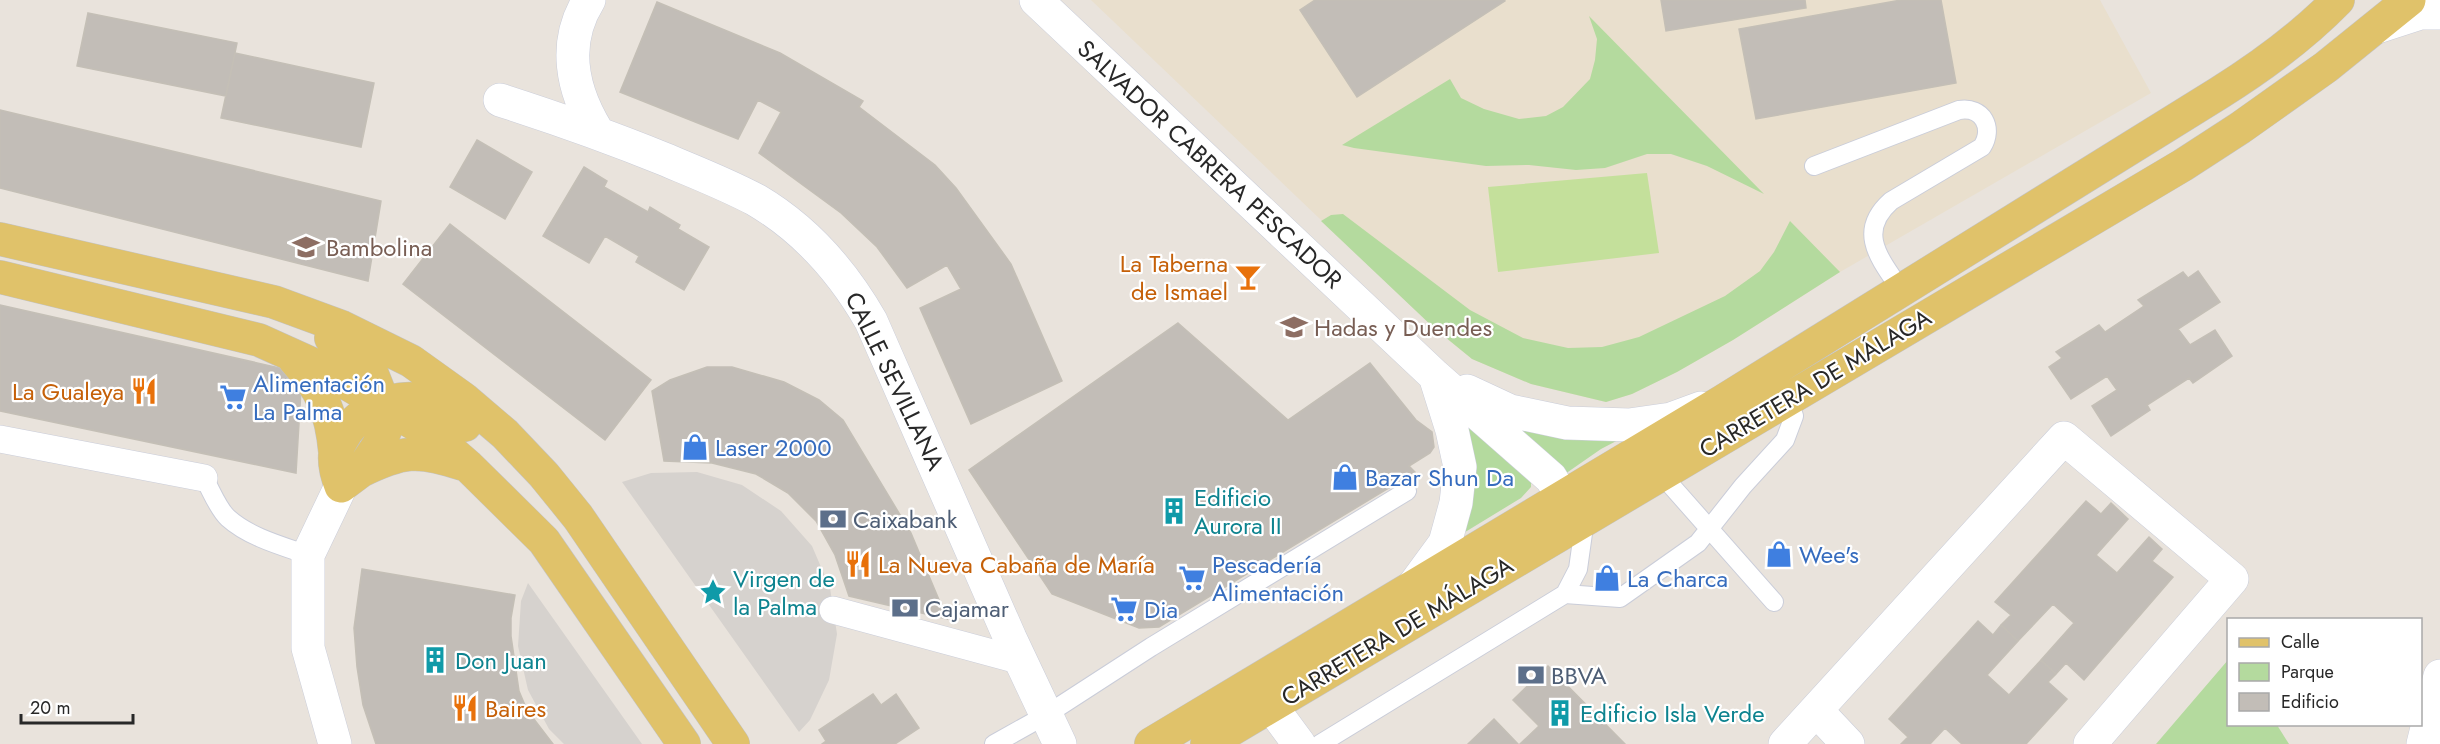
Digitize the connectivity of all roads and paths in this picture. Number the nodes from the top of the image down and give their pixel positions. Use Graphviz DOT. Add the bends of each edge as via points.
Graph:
graph roads {
  1 [pos="589,0"];
  2 [pos="1036,0"];
  3 [pos="2338,0"];
  4 [pos="2409,0"];
  5 [pos="2440,13"];
  6 [pos="2375,28"];
  7 [pos="500,100"];
  8 [pos="597,131"];
  9 [pos="1814,166"];
  10 [pos="0,238"];
  11 [pos="0,277"];
  12 [pos="1901,290"];
  13 [pos="310,315"];
  14 [pos="288,353"];
  15 [pos="1435,376"];
  16 [pos="1788,399"];
  17 [pos="1724,401"];
  18 [pos="384,404"];
  19 [pos="505,434"];
  20 [pos="0,439"];
  21 [pos="335,452"];
  22 [pos="468,466"];
  23 [pos="1661,474"];
  24 [pos="204,478"];
  25 [pos="351,478"];
  26 [pos="1407,491"];
  27 [pos="1562,496"];
  28 [pos="1586,519"];
  29 [pos="1708,529"];
  30 [pos="1540,546"];
  31 [pos="308,555"];
  32 [pos="1412,588"];
  33 [pos="1565,594"];
  34 [pos="1774,602"];
  35 [pos="833,610"];
  36 [pos="1022,661"];
  37 [pos="2440,676"];
  38 [pos="1271,706"];
  39 [pos="1816,710"];
  40 [pos="1053,730"];
  41 [pos="335,744"];
  42 [pos="684,744"];
  43 [pos="733,744"];
  44 [pos="994,744"];
  45 [pos="1151,744"];
  46 [pos="1207,744"];
  47 [pos="1299,744"];
  48 [pos="1320,744"];
  49 [pos="1785,744"];
  50 [pos="1848,744"];
  51 [pos="2090,744"];
  52 [pos="2423,744"];
  1 -- 8 [label="street" via="576,28 573,59 579,96"];
  2 -- 15 [label="street, SALVADOR CABRERA PESCADOR"];
  3 -- 12 [label="main road, CARRETERA DE MÁLAGA" via="2268,62"];
  4 -- 6 [label="main road, CARRETERA DE MÁLAGA"];
  5 -- 6 [label="street" via="2420,13"];
  6 -- 16 [label="main road, CARRETERA DE MÁLAGA" via="2250,122 2183,165"];
  7 -- 8 [label="street, CALLE SEVILLANA"];
  8 -- 36 [label="street, CALLE SEVILLANA" via="755,200 794,228 842,275 872,321"];
  9 -- 12 [label="lane" via="1959,110 1973,111 1984,120 1988,134 1982,147 1891,201 1875,220 1874,245"];
  10 -- 13 [label="main road" via="274,302"];
  11 -- 14 [label="main road" via="259,340"];
  12 -- 17 [label="main road, CARRETERA DE MÁLAGA"];
  13 -- 18 [label="main road" via="329,337 358,352 371,371"];
  13 -- 19 [label="main road" via="411,361"];
  14 -- 18 [label="main road"];
  14 -- 21 [label="main road" via="323,398 332,422"];
  15 -- 17 [label="street, SALVADOR CABRERA PESCADOR" via="1510,411 1567,423 1629,425 1671,419"];
  15 -- 27 [label="street, SALVADOR CABRERA PESCADOR" via="1551,478"];
  15 -- 32 [label="street, SALVADOR CABRERA PESCADOR" via="1460,466 1456,503 1445,543"];
  16 -- 23 [label="main road, CARRETERA DE MÁLAGA"];
  16 -- 29 [label="lane" via="1794,416 1785,440"];
  17 -- 27 [label="main road, CARRETERA DE MÁLAGA"];
  18 -- 19 [label="main road" via="402,399 428,401 471,428"];
  18 -- 21 [label="main road" via="364,412 346,430"];
  18 -- 22 [label="main road" via="430,433"];
  18 -- 25 [label="main road" via="386,431"];
  19 -- 43 [label="main road" via="578,517"];
  20 -- 24 [label="street"];
  21 -- 25 [label="main road" via="336,472"];
  22 -- 25 [label="main road" via="441,456 412,453 389,457"];
  22 -- 42 [label="main road" via="544,541"];
  23 -- 28 [label="main road, CARRETERA DE MÁLAGA"];
  23 -- 29 [label="lane"];
  24 -- 31 [label="lane" via="227,517 263,538"];
  25 -- 31 [label="street"];
  26 -- 40 [label="lane" via="1151,647"];
  27 -- 30 [label="street" via="1560,515"];
  27 -- 32 [label="main road, CARRETERA DE MÁLAGA"];
  28 -- 30 [label="main road, CARRETERA DE MÁLAGA"];
  28 -- 33 [label="lane" via="1578,569"];
  29 -- 33 [label="lane" via="1698,543 1620,597"];
  29 -- 34 [label="lane"];
  30 -- 38 [label="main road, CARRETERA DE MÁLAGA"];
  31 -- 41 [label="street" via="308,648"];
  32 -- 45 [label="main road, CARRETERA DE MÁLAGA"];
  33 -- 48 [label="lane"];
  35 -- 36 [label="street"];
  36 -- 40 [label="street, CALLE SEVILLANA"];
  37 -- 52 [label="street"];
  38 -- 46 [label="main road, CARRETERA DE MÁLAGA"];
  38 -- 47 [label="street"];
  39 -- 49 [label="street"];
  39 -- 50 [label="street"];
  39 -- 51 [label="street" via="2064,438 2232,579"];
  40 -- 44 [label="lane"];
}
